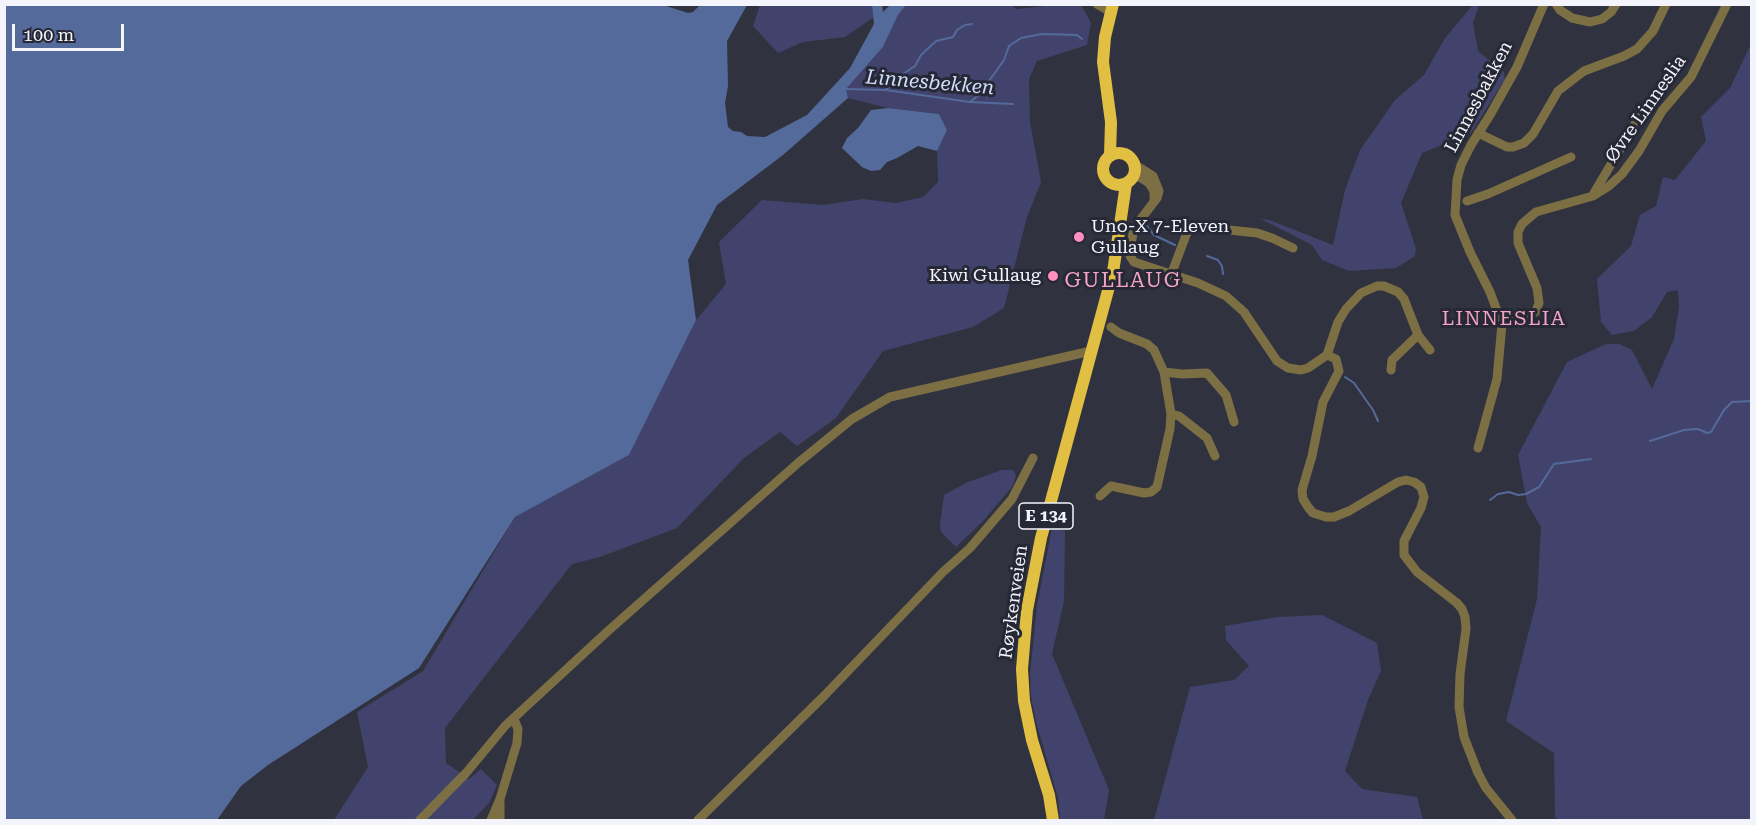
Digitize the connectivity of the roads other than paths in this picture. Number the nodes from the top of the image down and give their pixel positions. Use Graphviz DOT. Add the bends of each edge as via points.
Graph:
graph roads {
  1 [pos="1097,4"];
  2 [pos="1544,4"];
  3 [pos="1616,4"];
  4 [pos="1666,4"];
  5 [pos="1726,4"];
  6 [pos="1558,7"];
  7 [pos="1112,8"];
  8 [pos="1537,22"];
  9 [pos="1647,109"];
  10 [pos="1111,122"];
  11 [pos="1479,134"];
  12 [pos="1124,153"];
  13 [pos="1110,155"];
  14 [pos="1571,157"];
  15 [pos="1131,175"];
  16 [pos="1113,184"];
  17 [pos="1593,196"];
  18 [pos="1467,201"];
  19 [pos="1121,216"];
  20 [pos="1293,248"];
  21 [pos="1171,275"];
  22 [pos="1501,320"];
  23 [pos="1111,327"];
  24 [pos="1418,335"];
  25 [pos="1430,350"];
  26 [pos="1091,351"];
  27 [pos="1328,355"];
  28 [pos="1391,370"];
  29 [pos="1164,372"];
  30 [pos="1171,414"];
  31 [pos="1234,423"];
  32 [pos="1478,448"];
  33 [pos="1215,456"];
  34 [pos="1033,458"];
  35 [pos="1100,496"];
  36 [pos="514,719"];
  37 [pos="500,799"];
  38 [pos="420,820"];
  39 [pos="491,820"];
  40 [pos="500,820"];
  41 [pos="698,820"];
  42 [pos="1053,820"];
  43 [pos="1512,820"];
  1 -- 7 [label="street"];
  2 -- 8 [label="street, Linnesbakken"];
  3 -- 6 [label="street" via="1608,15 1590,22 1580,21"];
  4 -- 11 [label="street" via="1653,31 1637,49 1584,71 1558,91 1533,134 1524,142 1513,147 1501,146"];
  5 -- 17 [label="street, Øvre Linneslia" via="1686,85 1662,111 1628,167"];
  6 -- 8 [label="street"];
  7 -- 10 [label="highway, E 134" via="1103,62"];
  8 -- 11 [label="street, Linnesbakken" via="1510,82"];
  9 -- 17 [label="street"];
  10 -- 12 [label="highway, E 134"];
  10 -- 13 [label="highway, E 134"];
  11 -- 22 [label="street, Linnesbakken" via="1459,172 1455,215"];
  12 -- 13 [label="highway"];
  12 -- 15 [label="highway, E 134" via="1130,158"];
  13 -- 16 [label="highway, E 134" via="1102,171"];
  14 -- 18 [label="street"];
  15 -- 16 [label="highway" via="1120,186"];
  15 -- 19 [label="highway, Røykenveien / E 134"];
  15 -- 21 [label="street" via="1152,187 1154,202 1134,228 1130,256 1137,264"];
  16 -- 19 [label="highway, Røykenveien / E 134"];
  17 -- 22 [label="street, Øvre Linneslia" via="1536,212 1522,224 1518,243 1537,288 1539,303 1526,320"];
  19 -- 26 [label="highway, Røykenveien / E 134" via="1113,272"];
  20 -- 21 [label="street" via="1257,233 1193,226"];
  21 -- 27 [label="street" via="1212,288 1232,300 1279,363 1288,368 1301,370"];
  22 -- 32 [label="street, Linnesbakken" via="1497,379"];
  23 -- 29 [label="street" via="1147,345"];
  24 -- 25 [label="street"];
  24 -- 27 [label="street" via="1404,299 1398,292 1377,286 1361,293 1346,309"];
  24 -- 28 [label="street" via="1392,360"];
  26 -- 36 [label="street" via="890,397 862,412 769,488"];
  26 -- 42 [label="highway, Røykenveien / E 134" via="1034,566 1023,655 1024,701"];
  27 -- 43 [label="street" via="1336,358 1340,371 1323,402 1303,499 1313,513 1334,517 1398,482 1406,480 1421,487 1424,497 1404,541 1404,555 1417,572 1462,609 1466,629 1459,698 1464,737 1486,788"];
  29 -- 30 [label="street"];
  29 -- 31 [label="street" via="1207,373 1226,395"];
  30 -- 33 [label="street" via="1207,438"];
  30 -- 35 [label="street" via="1157,487 1144,493 1111,486"];
  34 -- 41 [label="street" via="1012,499 970,548"];
  36 -- 37 [label="street" via="517,743"];
  36 -- 38 [label="street"];
  37 -- 39 [label="street"];
  37 -- 40 [label="street"];
}
